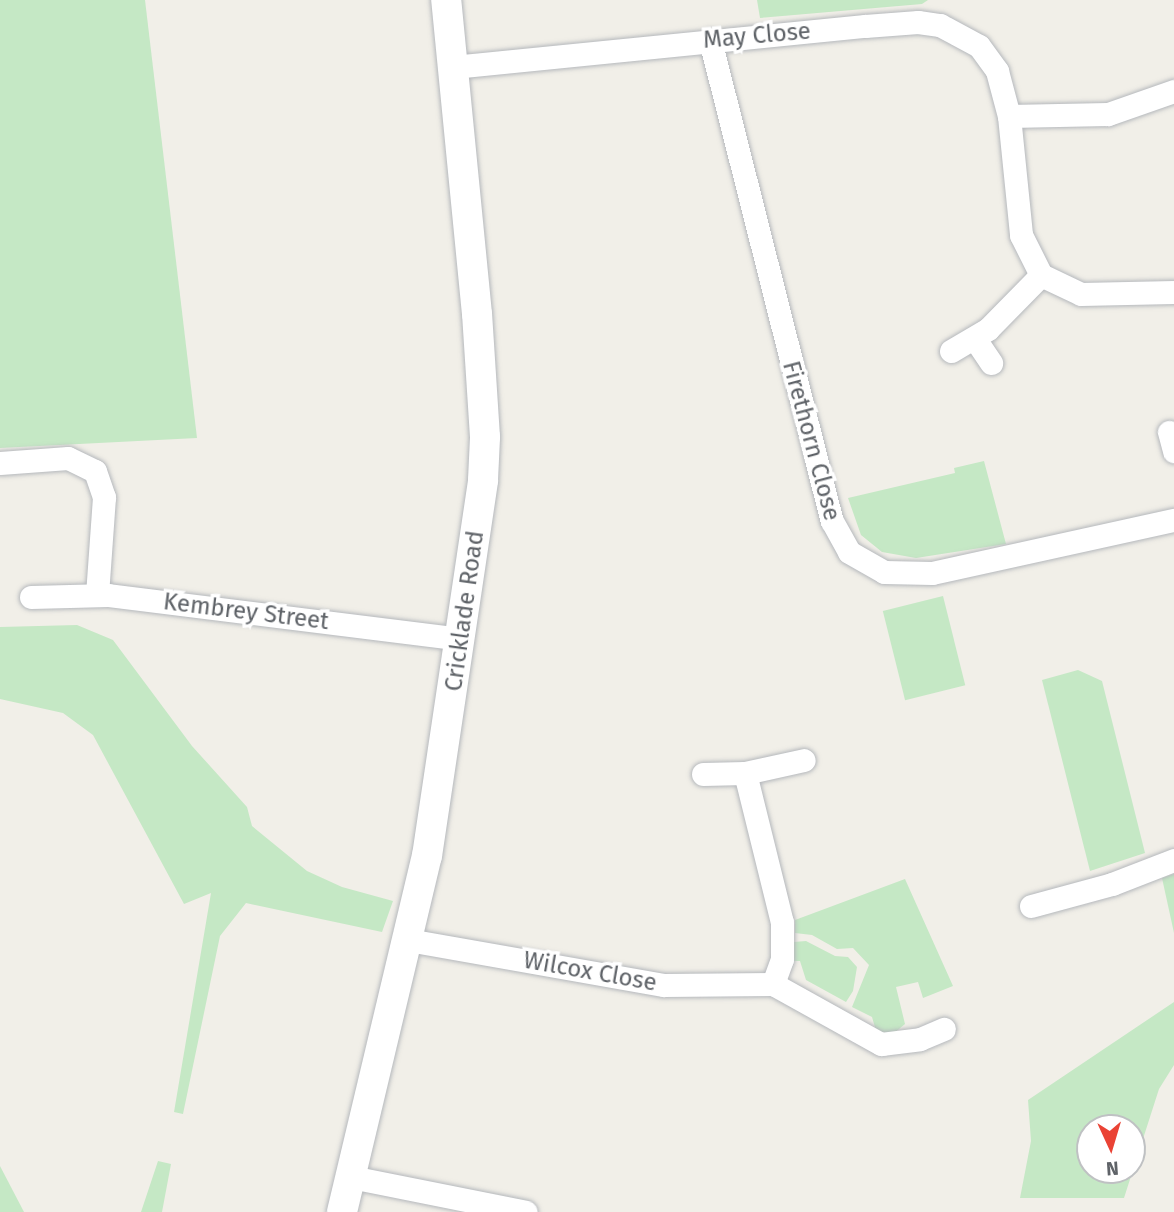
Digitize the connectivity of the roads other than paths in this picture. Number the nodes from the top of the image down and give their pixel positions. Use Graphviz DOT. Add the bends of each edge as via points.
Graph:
graph roads {
  1 [pos="446,0"];
  2 [pos="710,40"];
  3 [pos="453,66"];
  4 [pos="1174,91"];
  5 [pos="1009,116"];
  6 [pos="1041,275"];
  7 [pos="1174,292"];
  8 [pos="975,339"];
  9 [pos="951,351"];
  10 [pos="991,363"];
  11 [pos="0,463"];
  12 [pos="1174,520"];
  13 [pos="97,594"];
  14 [pos="32,597"];
  15 [pos="461,639"];
  16 [pos="804,760"];
  17 [pos="702,774"];
  18 [pos="745,774"];
  19 [pos="1174,860"];
  20 [pos="1031,906"];
  21 [pos="408,940"];
  22 [pos="773,984"];
  23 [pos="944,1029"];
  24 [pos="351,1177"];
  25 [pos="342,1212"];
  26 [pos="526,1212"];
  1 -- 3 [label="street, Cricklade Road"];
  2 -- 3 [label="street, May Close"];
  2 -- 5 [label="street, May Close" via="932,23 960,34 986,54 1002,84"];
  2 -- 12 [label="street, Firethorn Close" via="822,486 835,532 849,552 884,572 932,573"];
  3 -- 15 [label="street, Cricklade Road" via="485,437"];
  4 -- 5 [label="street" via="1108,114"];
  5 -- 6 [label="street, May Close" via="1021,235"];
  6 -- 7 [label="street" via="1081,294"];
  6 -- 8 [label="street"];
  8 -- 9 [label="street"];
  8 -- 10 [label="street"];
  11 -- 13 [label="street" via="68,458 95,471 104,497"];
  13 -- 14 [label="street, Kembrey Street"];
  13 -- 15 [label="street, Kembrey Street"];
  15 -- 21 [label="street, Cricklade Road" via="427,856"];
  16 -- 18 [label="street"];
  17 -- 18 [label="street"];
  18 -- 22 [label="street" via="782,922 782,959"];
  19 -- 20 [label="street" via="1112,884"];
  21 -- 22 [label="street, Wilcox Close" via="664,985"];
  21 -- 24 [label="street, Cricklade Road"];
  22 -- 23 [label="street, Wilcox Close" via="881,1044 920,1039"];
  24 -- 25 [label="street, Cricklade Road"];
  24 -- 26 [label="street"];
}
